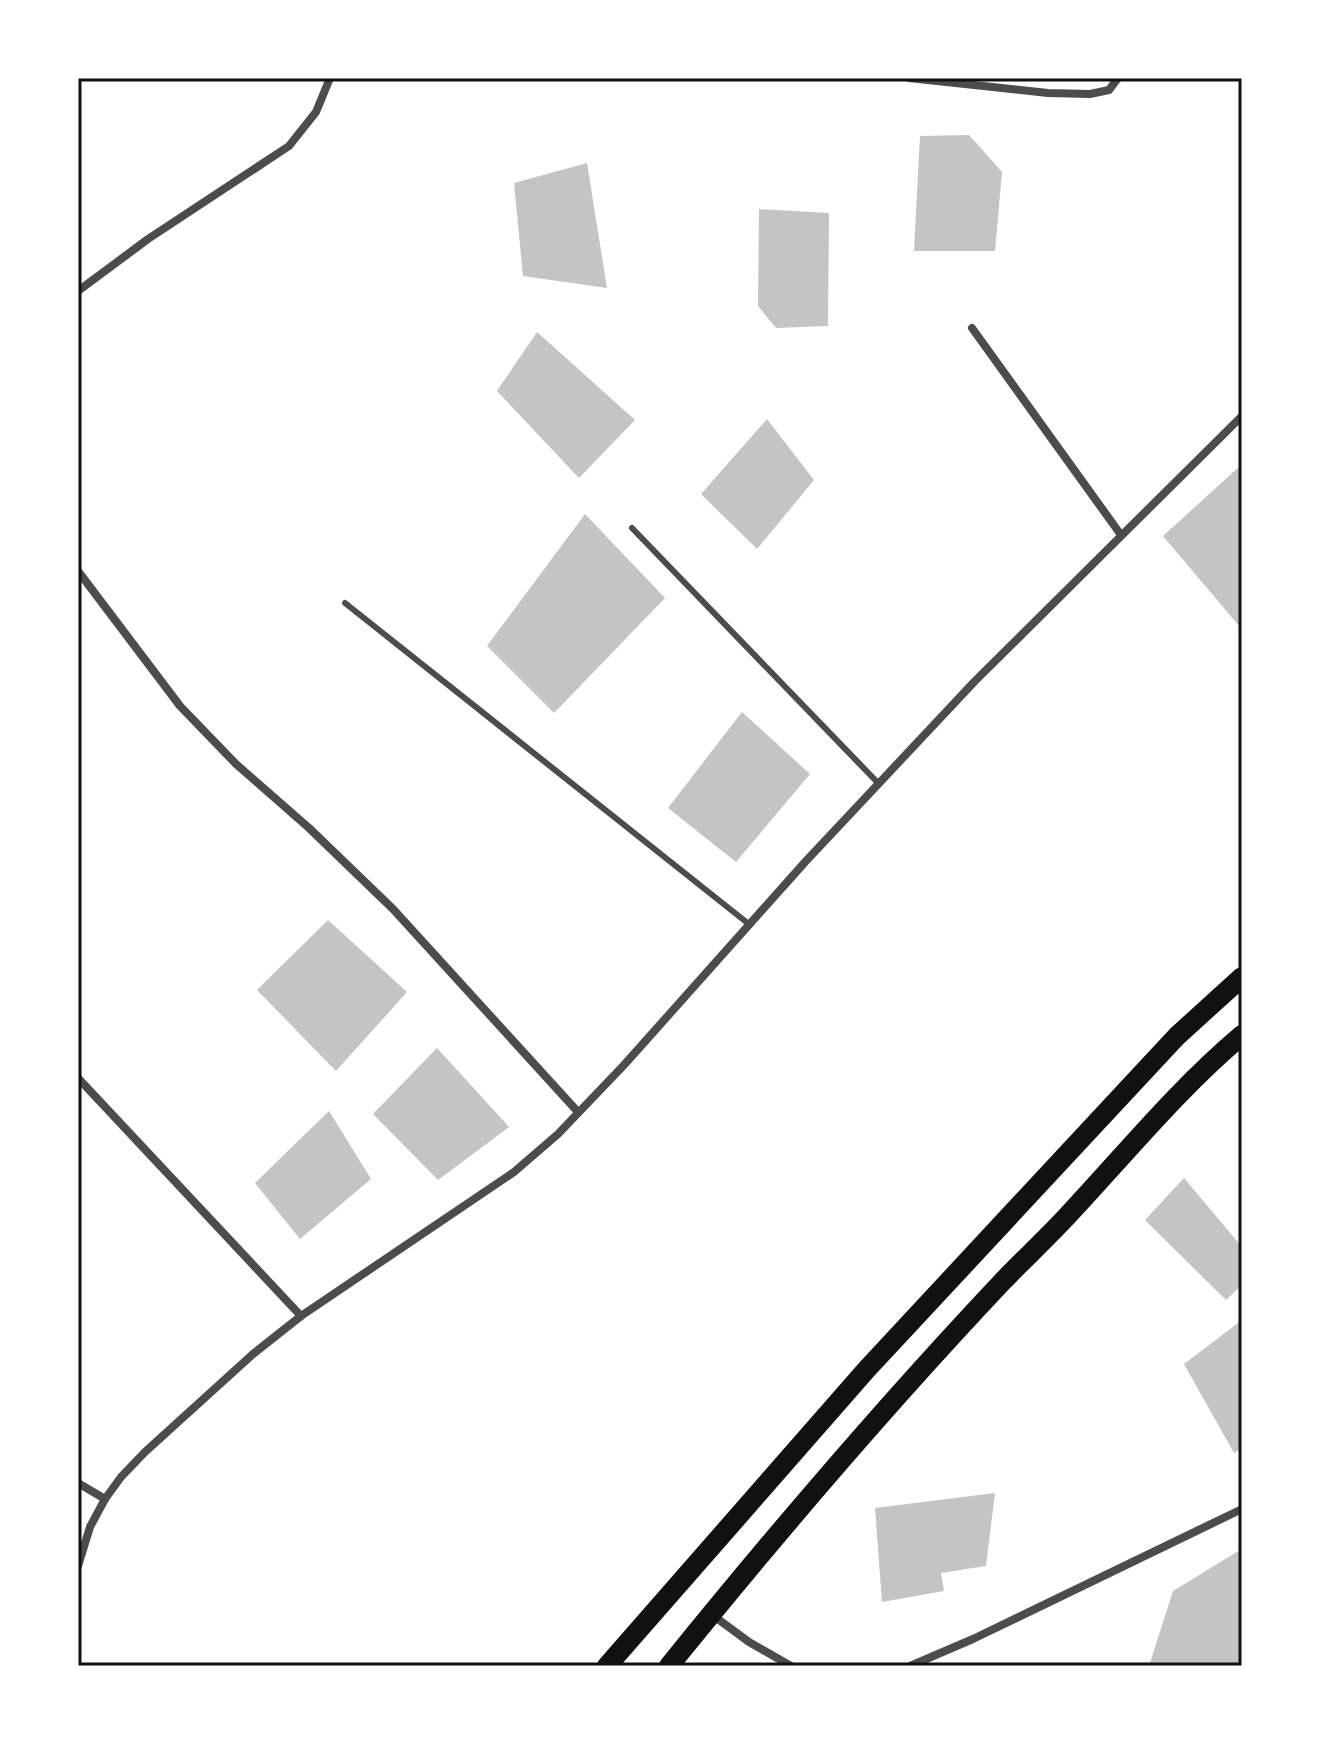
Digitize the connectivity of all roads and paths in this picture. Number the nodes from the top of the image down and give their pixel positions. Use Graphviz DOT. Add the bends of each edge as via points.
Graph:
graph roads {
  1 [pos="330,78"];
  2 [pos="909,78"];
  3 [pos="1118,78"];
  4 [pos="78,291"];
  5 [pos="972,328"];
  6 [pos="1242,416"];
  7 [pos="632,528"];
  8 [pos="1121,535"];
  9 [pos="78,571"];
  10 [pos="345,603"];
  11 [pos="879,784"];
  12 [pos="750,925"];
  13 [pos="1242,977"];
  14 [pos="1242,1035"];
  15 [pos="78,1078"];
  16 [pos="578,1112"];
  17 [pos="301,1316"];
  18 [pos="78,1483"];
  19 [pos="105,1499"];
  20 [pos="1242,1509"];
  21 [pos="78,1566"];
  22 [pos="711,1614"];
  23 [pos="607,1666"];
  24 [pos="669,1666"];
  25 [pos="791,1666"];
  26 [pos="910,1666"];
  1 -- 4 [label="street" via="316,112 289,146"];
  2 -- 3 [label="street" via="1090,94 1109,90"];
  5 -- 8 [label="street"];
  6 -- 8 [label="street"];
  7 -- 11 [label="lane"];
  8 -- 11 [label="street"];
  9 -- 16 [label="street" via="180,706 393,909"];
  10 -- 12 [label="lane"];
  11 -- 12 [label="street"];
  12 -- 16 [label="street"];
  13 -- 23 [label="main road" via="1177,1036 867,1369"];
  14 -- 22 [label="main road" via="1001,1282"];
  15 -- 17 [label="street"];
  16 -- 17 [label="street" via="514,1172"];
  17 -- 19 [label="street" via="145,1452"];
  18 -- 19 [label="street"];
  19 -- 21 [label="street"];
  20 -- 26 [label="street"];
  22 -- 24 [label="main road"];
  22 -- 25 [label="street"];
}
